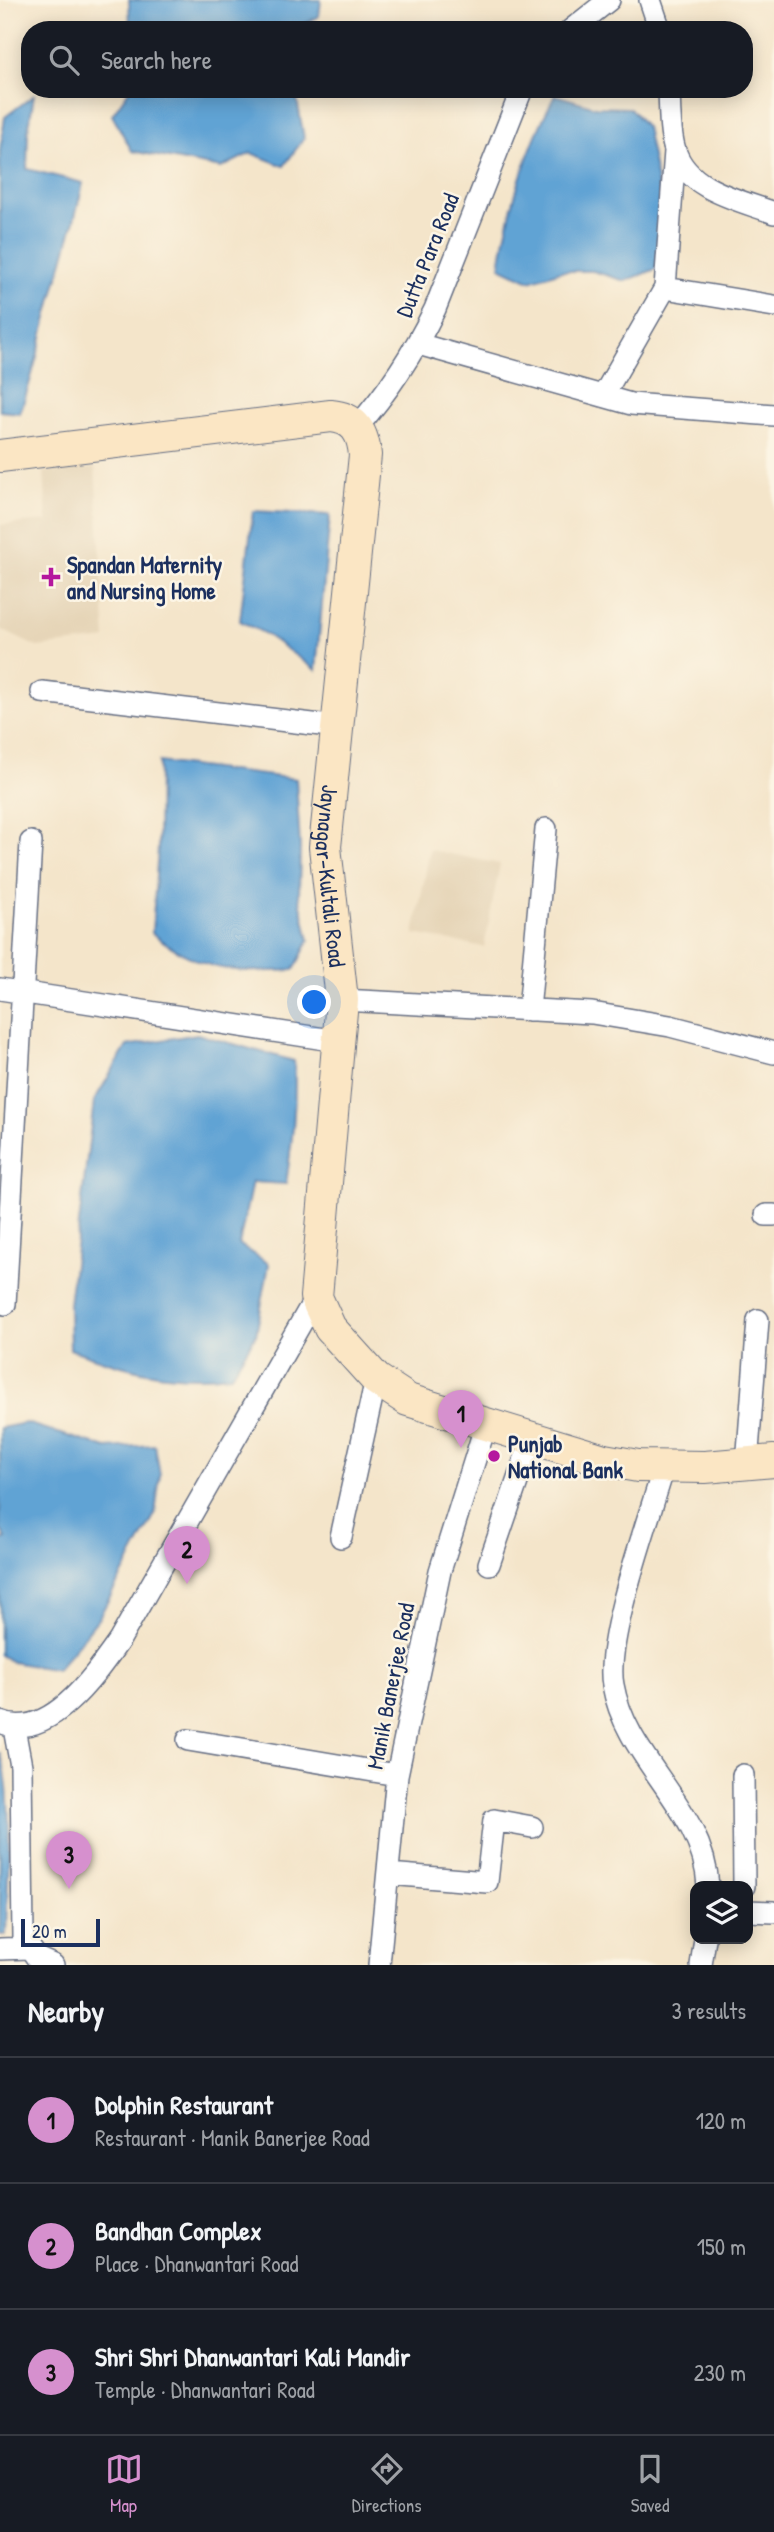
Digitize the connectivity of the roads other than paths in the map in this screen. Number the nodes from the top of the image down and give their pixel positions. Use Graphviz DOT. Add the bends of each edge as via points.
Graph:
graph roads {
  1 [pos="609,0"];
  2 [pos="650,0"];
  3 [pos="582,21"];
  4 [pos="657,21"];
  5 [pos="518,98"];
  6 [pos="670,98"];
  7 [pos="675,151"];
  8 [pos="774,213"];
  9 [pos="665,288"];
  10 [pos="774,306"];
  11 [pos="418,344"];
  12 [pos="603,396"];
  13 [pos="774,415"];
  14 [pos="357,427"];
  15 [pos="0,456"];
  16 [pos="42,692"];
  17 [pos="338,727"];
  18 [pos="546,829"];
  19 [pos="31,842"];
  20 [pos="0,989"];
  21 [pos="23,992"];
  22 [pos="342,1000"];
  23 [pos="529,1010"];
  24 [pos="338,1041"];
  25 [pos="774,1053"];
  26 [pos="7,1131"];
  27 [pos="316,1297"];
  28 [pos="5,1304"];
  29 [pos="758,1320"];
  30 [pos="376,1379"];
  31 [pos="486,1424"];
  32 [pos="532,1438"];
  33 [pos="760,1462"];
  34 [pos="664,1467"];
  35 [pos="341,1537"];
  36 [pos="489,1564"];
  37 [pos="7,1725"];
  38 [pos="188,1740"];
  39 [pos="397,1775"];
  40 [pos="743,1775"];
  41 [pos="532,1827"];
  42 [pos="388,1874"];
  43 [pos="708,1881"];
  44 [pos="744,1881"];
  45 [pos="753,1911"];
  46 [pos="774,1912"];
  47 [pos="704,1944"];
  48 [pos="30,1948"];
  49 [pos="0,1949"];
  50 [pos="53,1965"];
  51 [pos="379,1965"];
  52 [pos="701,1965"];
  1 -- 3 [label="street"];
  2 -- 4 [label="street"];
  5 -- 11 [label="street, Dutta Para Road"];
  6 -- 7 [label="street"];
  7 -- 8 [label="street" via="684,169 703,184"];
  7 -- 9 [label="street"];
  9 -- 10 [label="street"];
  9 -- 12 [label="street"];
  11 -- 12 [label="street"];
  11 -- 14 [label="street, Dutta Para Road"];
  12 -- 13 [label="street" via="631,404"];
  14 -- 15 [label="main road" via="346,418 331,416"];
  14 -- 17 [label="main road, Jaynagar-Kultali Road" via="365,455"];
  16 -- 17 [label="street"];
  17 -- 22 [label="main road, Jaynagar-Kultali Road" via="325,847"];
  18 -- 23 [label="street"];
  19 -- 21 [label="street"];
  20 -- 21 [label="street"];
  21 -- 24 [label="street"];
  21 -- 26 [label="street"];
  22 -- 23 [label="street"];
  22 -- 24 [label="main road, Jaynagar-Kultali Road"];
  23 -- 25 [label="street" via="592,1013 657,1024"];
  24 -- 27 [label="main road, Jaynagar-Kultali Road"];
  26 -- 28 [label="street"];
  27 -- 30 [label="main road, Jaynagar-Kultali Road" via="330,1328"];
  27 -- 37 [label="street" via="119,1641 93,1678 57,1710 34,1723"];
  29 -- 33 [label="street"];
  30 -- 31 [label="main road, Jaynagar-Kultali Road" via="408,1400"];
  30 -- 35 [label="street"];
  31 -- 32 [label="main road, Jaynagar-Kultali Road"];
  31 -- 39 [label="street, Manik Banerjee Road" via="440,1571"];
  32 -- 34 [label="main road, Jaynagar-Kultali Road" via="604,1460"];
  32 -- 36 [label="street"];
  33 -- 34 [label="main road, Jaynagar-Kultali Road"];
  34 -- 43 [label="street" via="614,1643 612,1684 624,1718 695,1833"];
  37 -- 48 [label="street" via="21,1766 21,1913 23,1938"];
  38 -- 39 [label="street"];
  39 -- 42 [label="street, Manik Banerjee Road"];
  40 -- 44 [label="street"];
  41 -- 42 [label="street" via="494,1820 487,1882"];
  42 -- 51 [label="street, Manik Banerjee Road"];
  45 -- 46 [label="street"];
  47 -- 52 [label="street"];
  48 -- 49 [label="street"];
  48 -- 50 [label="street" via="37,1958"];
}
